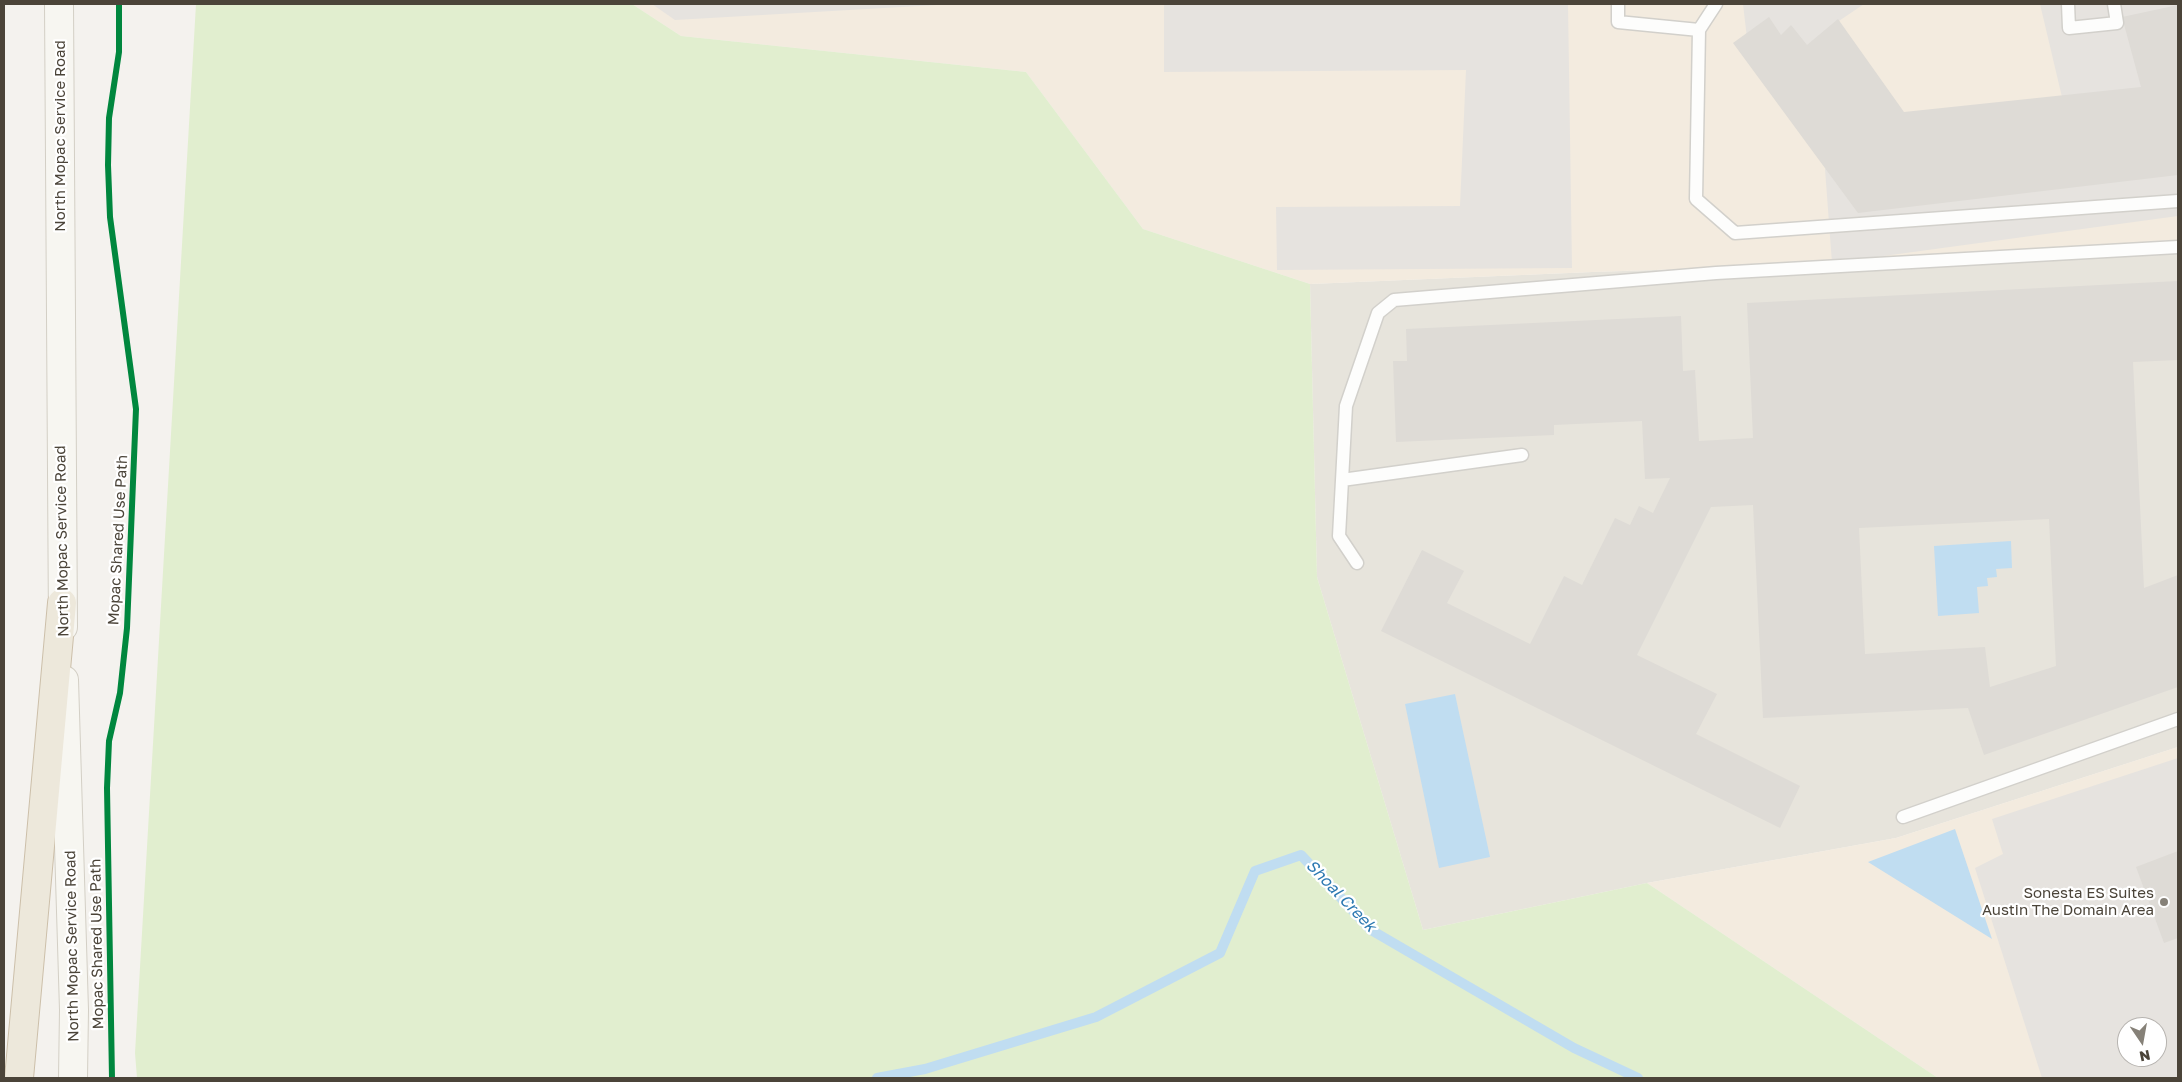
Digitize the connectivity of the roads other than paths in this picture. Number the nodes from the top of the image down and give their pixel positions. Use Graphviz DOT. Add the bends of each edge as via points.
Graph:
graph roads {
  1 [pos="60,4"];
  2 [pos="1618,4"];
  3 [pos="1716,4"];
  4 [pos="2068,4"];
  5 [pos="2114,4"];
  6 [pos="1699,30"];
  7 [pos="2178,201"];
  8 [pos="2178,247"];
  9 [pos="1522,455"];
  10 [pos="1342,480"];
  11 [pos="1357,564"];
  12 [pos="62,603"];
  13 [pos="2178,719"];
  14 [pos="1903,817"];
  15 [pos="19,1078"];
  16 [pos="73,1078"];
  1 -- 12 [label="main road, North Mopac Service Road"];
  2 -- 6 [label="lane" via="1618,22"];
  3 -- 6 [label="lane"];
  4 -- 5 [label="lane" via="2069,28 2116,23"];
  6 -- 7 [label="lane" via="1696,200 1735,233"];
  8 -- 10 [label="lane" via="1716,273 1394,300 1378,313 1346,406"];
  9 -- 10 [label="lane"];
  10 -- 11 [label="lane" via="1339,536"];
  12 -- 15 [label="highway"];
  12 -- 16 [label="main road, North Mopac Service Road" via="74,1010"];
  13 -- 14 [label="lane"];
}
